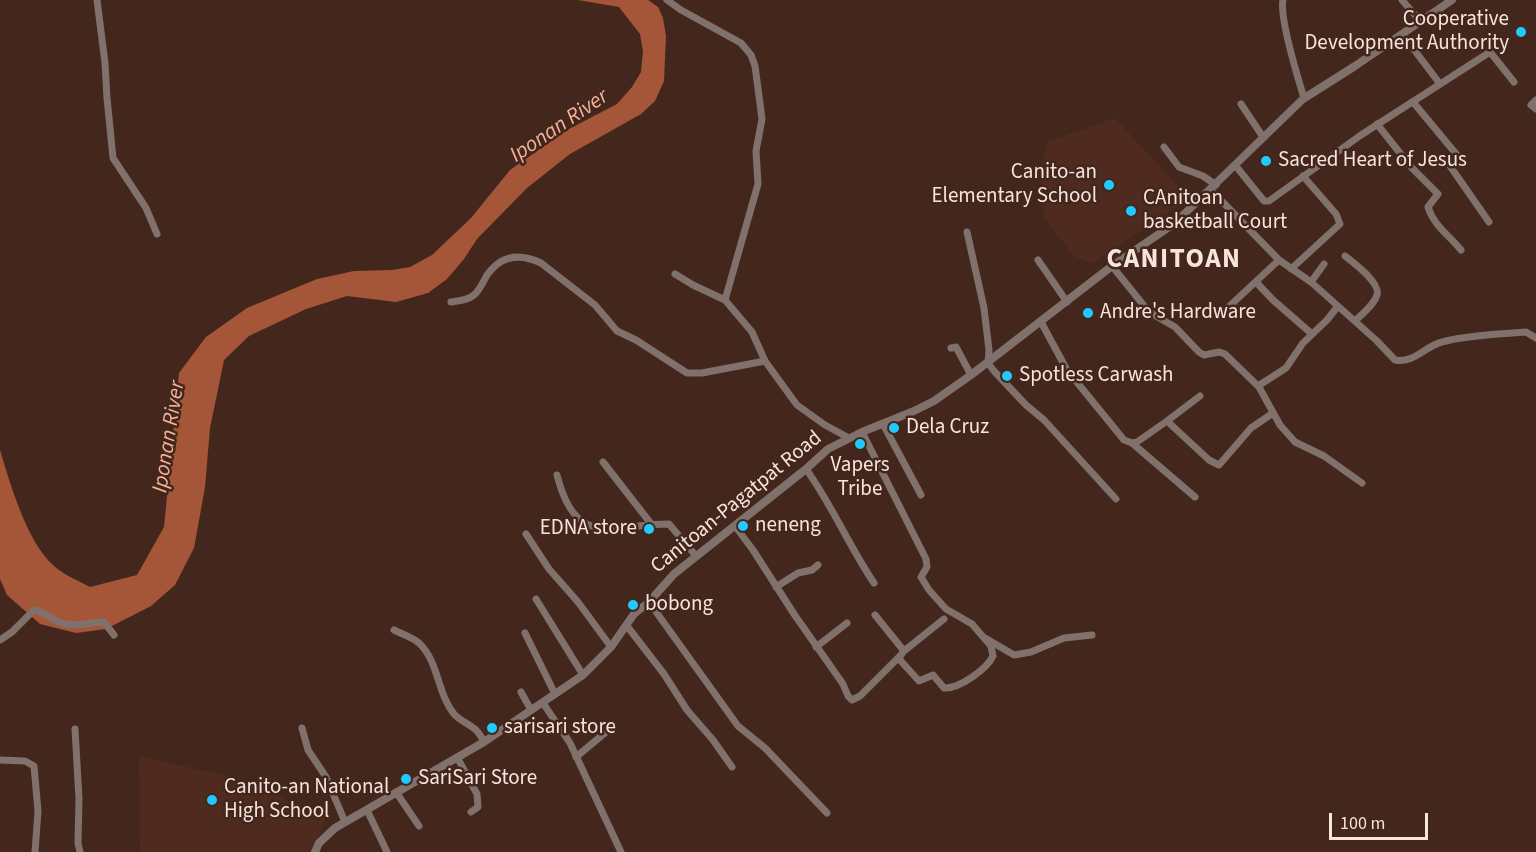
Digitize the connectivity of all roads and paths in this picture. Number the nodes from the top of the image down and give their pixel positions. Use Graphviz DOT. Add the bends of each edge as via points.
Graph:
graph roads {
  1 [pos="97,0"];
  2 [pos="667,0"];
  3 [pos="1282,0"];
  4 [pos="1402,0"];
  5 [pos="1452,0"];
  6 [pos="1421,22"];
  7 [pos="1402,35"];
  8 [pos="1515,82"];
  9 [pos="1440,84"];
  10 [pos="1304,98"];
  11 [pos="1536,100"];
  12 [pos="1413,102"];
  13 [pos="1241,104"];
  14 [pos="1536,109"];
  15 [pos="1377,124"];
  16 [pos="1263,137"];
  17 [pos="1164,147"];
  18 [pos="1235,165"];
  19 [pos="1303,176"];
  20 [pos="1213,188"];
  21 [pos="1489,222"];
  22 [pos="967,232"];
  23 [pos="157,234"];
  24 [pos="1461,250"];
  25 [pos="1345,256"];
  26 [pos="1038,260"];
  27 [pos="1279,260"];
  28 [pos="1324,264"];
  29 [pos="1112,266"];
  30 [pos="1291,269"];
  31 [pos="675,274"];
  32 [pos="1256,282"];
  33 [pos="1311,282"];
  34 [pos="725,300"];
  35 [pos="452,302"];
  36 [pos="1067,302"];
  37 [pos="1338,306"];
  38 [pos="1220,315"];
  39 [pos="1355,321"];
  40 [pos="1041,322"];
  41 [pos="1312,334"];
  42 [pos="1536,338"];
  43 [pos="951,348"];
  44 [pos="765,361"];
  45 [pos="988,363"];
  46 [pos="971,375"];
  47 [pos="1258,386"];
  48 [pos="1200,396"];
  49 [pos="1273,413"];
  50 [pos="1167,421"];
  51 [pos="883,424"];
  52 [pos="862,432"];
  53 [pos="849,438"];
  54 [pos="1132,443"];
  55 [pos="603,462"];
  56 [pos="806,469"];
  57 [pos="558,475"];
  58 [pos="1362,483"];
  59 [pos="921,495"];
  60 [pos="1195,497"];
  61 [pos="1116,499"];
  62 [pos="652,525"];
  63 [pos="735,526"];
  64 [pos="526,534"];
  65 [pos="696,556"];
  66 [pos="818,565"];
  67 [pos="874,583"];
  68 [pos="776,587"];
  69 [pos="536,599"];
  70 [pos="649,602"];
  71 [pos="875,615"];
  72 [pos="944,619"];
  73 [pos="847,623"];
  74 [pos="627,626"];
  75 [pos="394,630"];
  76 [pos="525,633"];
  77 [pos="114,635"];
  78 [pos="982,636"];
  79 [pos="1092,636"];
  80 [pos="0,640"];
  81 [pos="610,647"];
  82 [pos="816,647"];
  83 [pos="902,654"];
  84 [pos="583,675"];
  85 [pos="521,692"];
  86 [pos="555,694"];
  87 [pos="543,703"];
  88 [pos="531,710"];
  89 [pos="612,727"];
  90 [pos="302,728"];
  91 [pos="75,729"];
  92 [pos="484,742"];
  93 [pos="457,757"];
  94 [pos="576,757"];
  95 [pos="0,760"];
  96 [pos="732,767"];
  97 [pos="396,792"];
  98 [pos="367,810"];
  99 [pos="471,812"];
  100 [pos="826,813"];
  101 [pos="345,822"];
  102 [pos="419,826"];
  103 [pos="35,852"];
  104 [pos="80,852"];
  105 [pos="315,852"];
  106 [pos="387,852"];
  107 [pos="621,852"];
  1 -- 23 [label="street" via="113,158 146,208"];
  2 -- 34 [label="street" via="741,43 755,66 762,119 756,151 758,184"];
  3 -- 10 [label="street"];
  4 -- 6 [label="street"];
  5 -- 6 [label="street, Canitoan-Pagatpat Road"];
  6 -- 7 [label="street, Canitoan-Pagatpat Road"];
  7 -- 9 [label="street"];
  7 -- 10 [label="street, Canitoan-Pagatpat Road"];
  8 -- 9 [label="street" via="1490,52"];
  9 -- 12 [label="street"];
  10 -- 16 [label="street, Canitoan-Pagatpat Road"];
  11 -- 14 [label="street" via="1531,105"];
  12 -- 15 [label="street"];
  12 -- 21 [label="street" via="1457,155 1450,166"];
  13 -- 16 [label="street"];
  15 -- 19 [label="street"];
  15 -- 24 [label="street" via="1438,194 1428,207 1430,215"];
  16 -- 18 [label="street, Canitoan-Pagatpat Road"];
  17 -- 20 [label="street" via="1179,167 1203,176"];
  18 -- 19 [label="street" via="1264,201"];
  18 -- 20 [label="street, Canitoan-Pagatpat Road"];
  19 -- 30 [label="street" via="1336,213 1340,224"];
  20 -- 27 [label="street"];
  20 -- 29 [label="street, Canitoan-Pagatpat Road" via="1175,223"];
  22 -- 45 [label="street" via="984,308"];
  25 -- 39 [label="street" via="1367,275 1378,294"];
  26 -- 36 [label="street"];
  27 -- 30 [label="street"];
  27 -- 32 [label="street"];
  28 -- 33 [label="street"];
  29 -- 36 [label="street, Canitoan-Pagatpat Road"];
  29 -- 47 [label="street" via="1149,312 1174,327 1202,353 1225,354"];
  30 -- 33 [label="street"];
  31 -- 34 [label="street"];
  32 -- 38 [label="street"];
  32 -- 41 [label="street"];
  33 -- 37 [label="street"];
  34 -- 44 [label="street" via="755,336"];
  35 -- 44 [label="street" via="474,294 502,261 515,256 531,258 595,305 617,331 687,373"];
  36 -- 40 [label="street, Canitoan-Pagatpat Road"];
  37 -- 39 [label="street"];
  37 -- 41 [label="street"];
  39 -- 42 [label="street" via="1398,361 1453,339 1526,332"];
  40 -- 45 [label="street, Canitoan-Pagatpat Road"];
  40 -- 54 [label="street" via="1067,370 1119,435"];
  41 -- 47 [label="street" via="1286,368"];
  43 -- 46 [label="street" via="956,347"];
  44 -- 53 [label="street" via="797,405"];
  45 -- 46 [label="street, Canitoan-Pagatpat Road"];
  45 -- 61 [label="street"];
  46 -- 51 [label="street, Canitoan-Pagatpat Road" via="934,401"];
  47 -- 49 [label="street"];
  48 -- 50 [label="street"];
  49 -- 50 [label="street" via="1251,428 1219,465"];
  49 -- 58 [label="street" via="1295,442 1324,456"];
  50 -- 54 [label="street"];
  51 -- 52 [label="street, Canitoan-Pagatpat Road"];
  51 -- 59 [label="street"];
  52 -- 53 [label="street, Canitoan-Pagatpat Road"];
  52 -- 78 [label="street" via="926,559 927,567 921,578 946,609 972,624"];
  53 -- 56 [label="street, Canitoan-Pagatpat Road" via="828,449"];
  54 -- 60 [label="street"];
  55 -- 62 [label="street"];
  56 -- 63 [label="street, Canitoan-Pagatpat Road"];
  56 -- 67 [label="street"];
  57 -- 62 [label="street" via="567,505 587,525 603,529"];
  62 -- 65 [label="street" via="669,524"];
  63 -- 65 [label="street, Canitoan-Pagatpat Road"];
  63 -- 68 [label="street"];
  64 -- 81 [label="street"];
  65 -- 70 [label="street, Canitoan-Pagatpat Road"];
  66 -- 68 [label="street"];
  68 -- 82 [label="street"];
  69 -- 84 [label="street"];
  70 -- 74 [label="street, Canitoan-Pagatpat Road"];
  70 -- 100 [label="street" via="738,726 765,748"];
  71 -- 83 [label="street"];
  72 -- 83 [label="street"];
  73 -- 82 [label="street"];
  74 -- 81 [label="street, Canitoan-Pagatpat Road"];
  74 -- 96 [label="street"];
  75 -- 92 [label="street" via="416,641 425,651 455,715 476,730"];
  76 -- 86 [label="street"];
  77 -- 80 [label="street" via="104,622 65,624 34,610"];
  78 -- 79 [label="street" via="1014,655 1064,638"];
  78 -- 83 [label="street" via="993,650 990,661 950,688 944,688 934,675 918,681"];
  81 -- 84 [label="street, Canitoan-Pagatpat Road"];
  82 -- 83 [label="street" via="852,700"];
  84 -- 86 [label="street, Canitoan-Pagatpat Road"];
  85 -- 88 [label="street"];
  86 -- 87 [label="street, Canitoan-Pagatpat Road"];
  87 -- 88 [label="street, Canitoan-Pagatpat Road"];
  87 -- 94 [label="street"];
  88 -- 92 [label="street, Canitoan-Pagatpat Road"];
  89 -- 94 [label="street"];
  90 -- 101 [label="street" via="308,750 326,777"];
  91 -- 104 [label="street"];
  92 -- 93 [label="street, Canitoan-Pagatpat Road"];
  93 -- 97 [label="street, Canitoan-Pagatpat Road"];
  93 -- 99 [label="street" via="477,794 478,807"];
  94 -- 107 [label="street"];
  95 -- 103 [label="street" via="25,761 34,766 38,811"];
  97 -- 98 [label="street, Canitoan-Pagatpat Road"];
  97 -- 102 [label="street"];
  98 -- 101 [label="street, Canitoan-Pagatpat Road"];
  98 -- 106 [label="street"];
  101 -- 105 [label="street, Canitoan-Pagatpat Road" via="319,843"];
}
